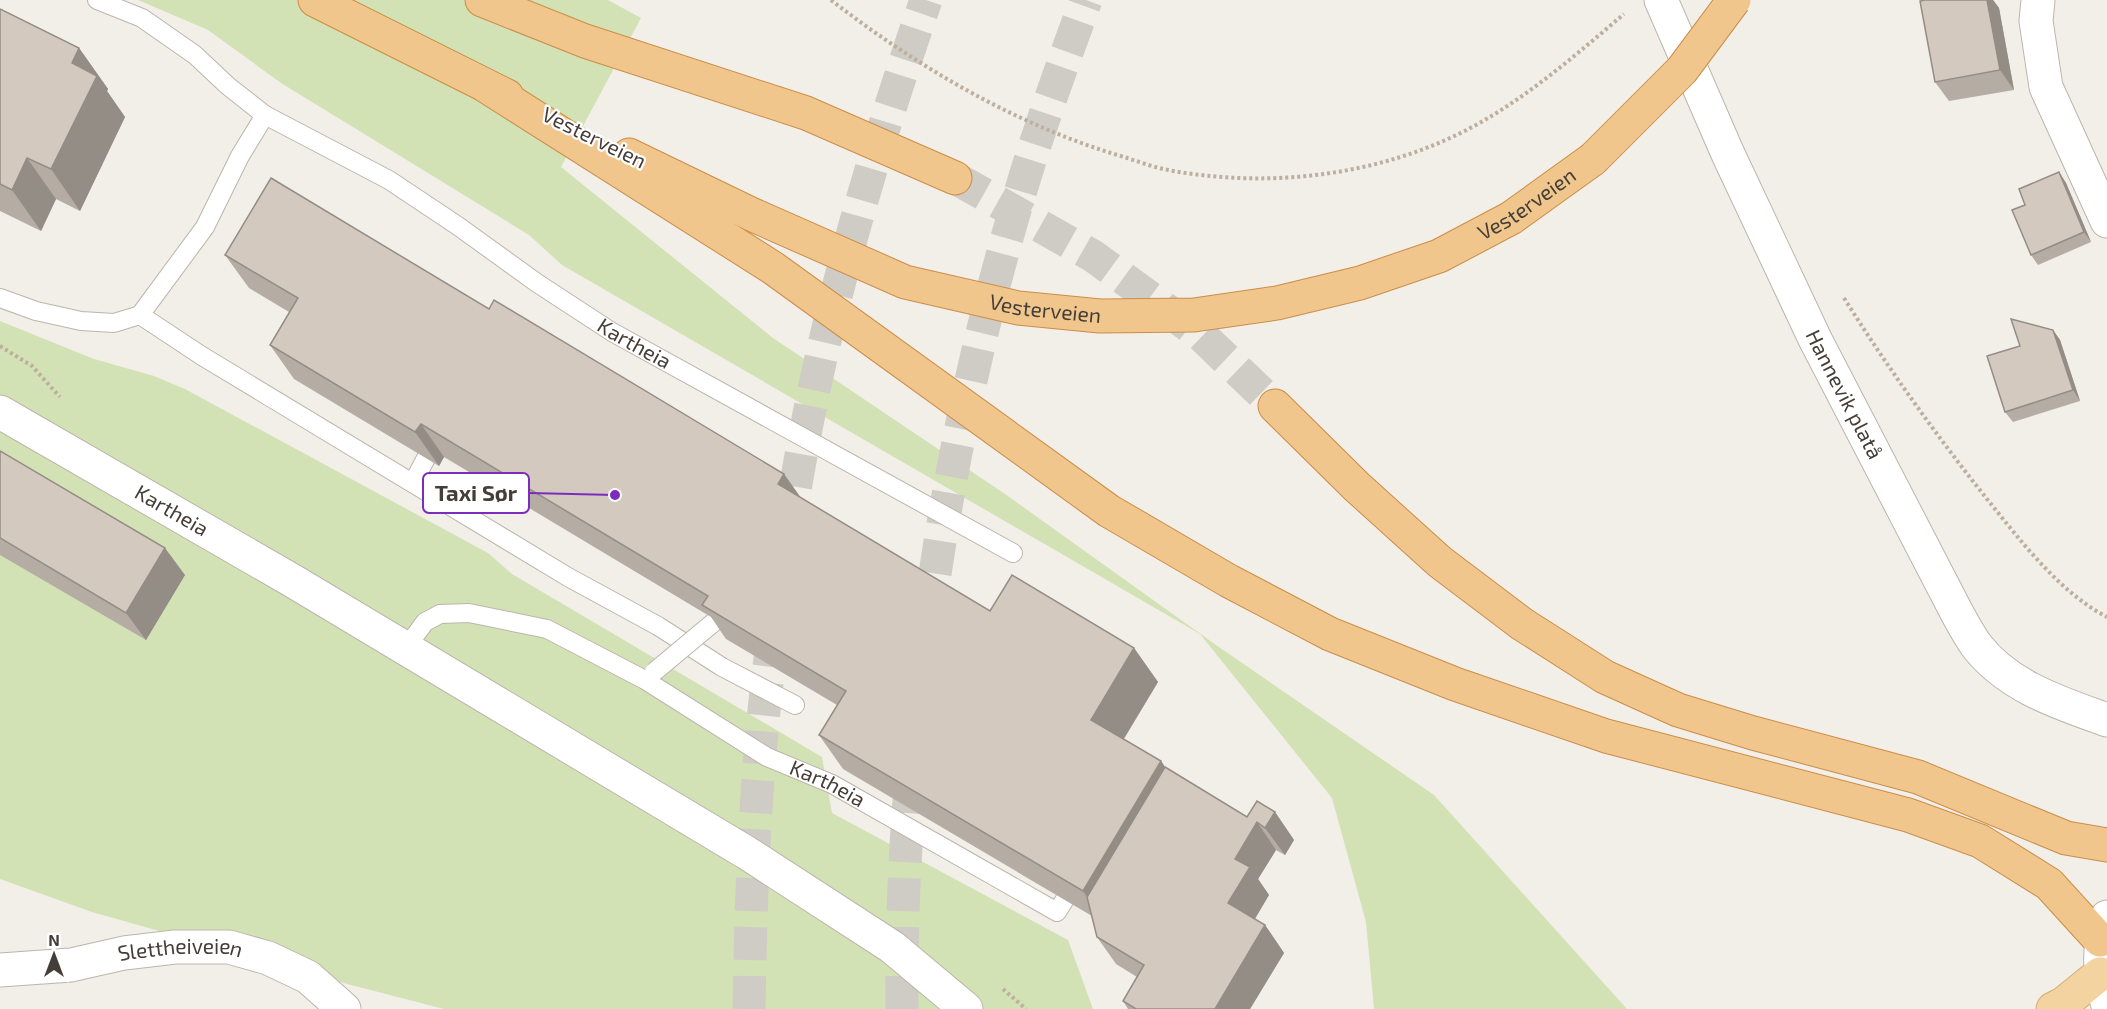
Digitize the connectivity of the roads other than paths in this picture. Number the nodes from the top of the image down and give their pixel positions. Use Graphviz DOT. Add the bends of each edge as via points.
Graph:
graph roads {
  1 [pos="97,0"];
  2 [pos="315,0"];
  3 [pos="482,0"];
  4 [pos="1734,0"];
  5 [pos="2038,0"];
  6 [pos="1647,4"];
  7 [pos="486,86"];
  8 [pos="265,115"];
  9 [pos="955,178"];
  10 [pos="2107,221"];
  11 [pos="0,298"];
  12 [pos="140,315"];
  13 [pos="1275,406"];
  14 [pos="0,412"];
  15 [pos="441,417"];
  16 [pos="413,483"];
  17 [pos="1013,553"];
  18 [pos="736,594"];
  19 [pos="405,649"];
  20 [pos="649,676"];
  21 [pos="795,705"];
  22 [pos="2107,720"];
  23 [pos="2107,845"];
  24 [pos="1088,861"];
  25 [pos="2104,929"];
  26 [pos="0,970"];
  27 [pos="2104,988"];
  28 [pos="344,1009"];
  29 [pos="966,1009"];
  30 [pos="2053,1009"];
  1 -- 8 [label="lane, Kartheia" via="142,18 195,55"];
  2 -- 7 [label="highway, Vesterveien"];
  3 -- 9 [label="highway" via="585,41 806,113"];
  4 -- 7 [label="highway, Vesterveien, bridge" via="1682,70 1593,159 1511,218 1439,256 1360,284 1277,303 1194,315 1100,316 1018,308 905,282 751,214"];
  5 -- 10 [label="street" via="2036,21 2046,87"];
  6 -- 22 [label="street, Hannevik platå" via="1728,154 1815,339 1977,646 2006,675 2047,698"];
  7 -- 25 [label="highway" via="773,268 1109,511 1330,634 1455,684 1606,736 1908,815 1980,841 2049,884"];
  8 -- 12 [label="lane" via="205,227"];
  8 -- 17 [label="lane, Kartheia" via="389,180 612,332"];
  11 -- 12 [label="lane" via="81,321 114,323"];
  12 -- 16 [label="lane"];
  13 -- 23 [label="highway" via="1440,562 1522,624 1605,677 1678,710 1918,777 2066,838"];
  14 -- 19 [label="street, Kartheia"];
  15 -- 16 [label="lane" via="436,439"];
  16 -- 21 [label="lane" via="722,667"];
  18 -- 20 [label="lane, bridge" via="726,612"];
  19 -- 20 [label="lane, Kartheia" via="424,622 440,614 469,613 547,629"];
  19 -- 29 [label="street, Kartheia" via="826,902 892,946"];
  20 -- 24 [label="lane, Kartheia" via="767,757 832,784 1057,912"];
  25 -- 27 [label="street"];
  26 -- 28 [label="street, Slettheiveien" via="70,965 175,947 229,946 268,958 308,977"];
  27 -- 30 [label="main road"];
}
